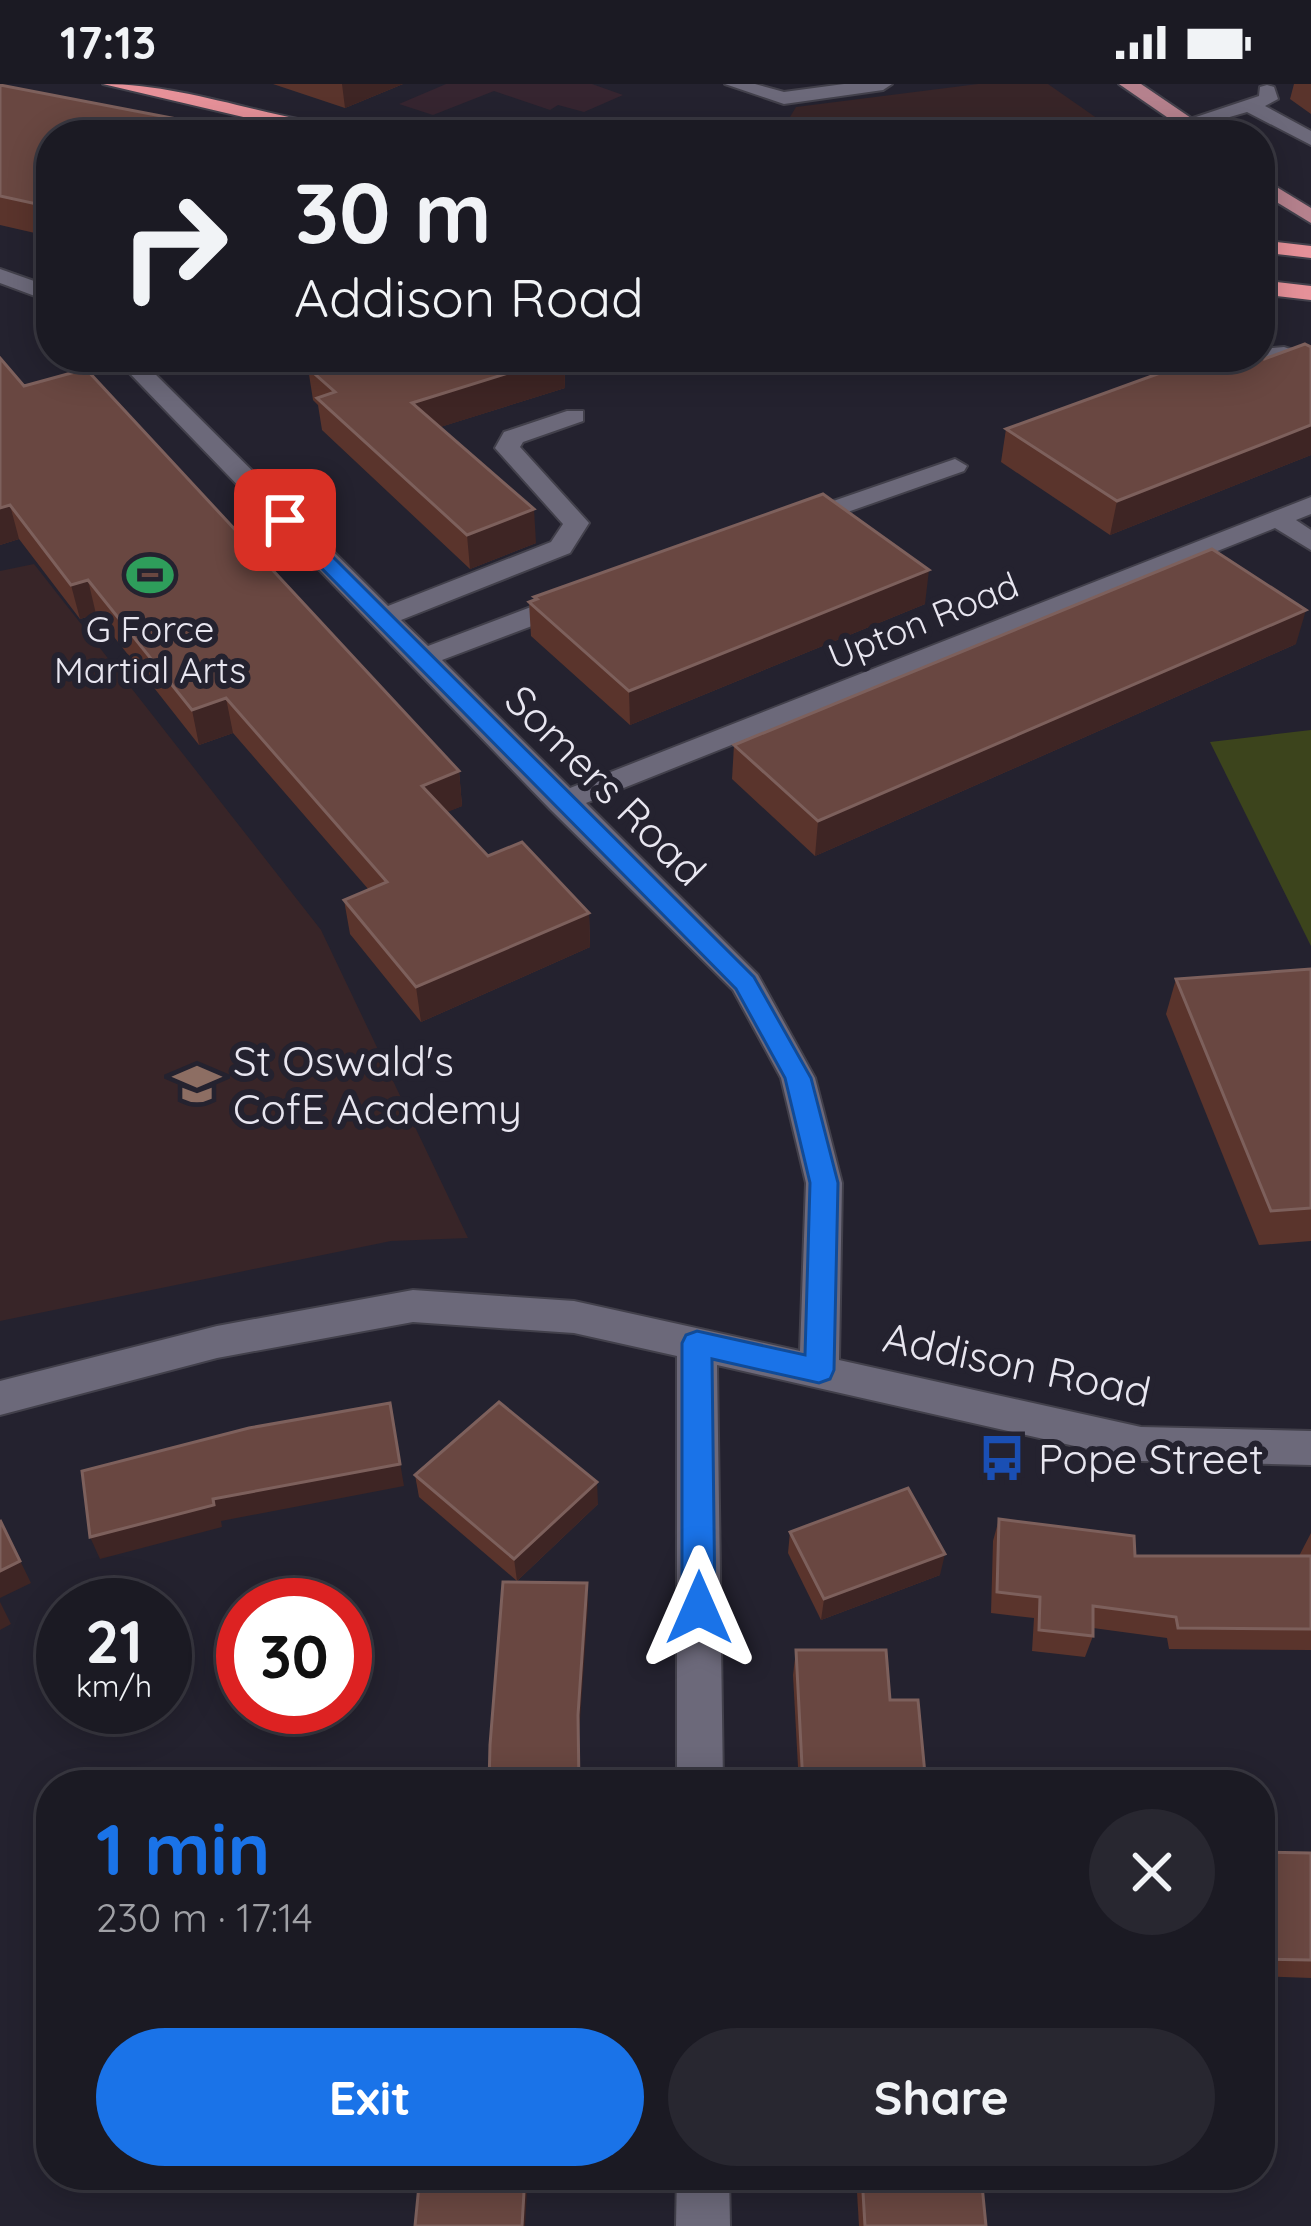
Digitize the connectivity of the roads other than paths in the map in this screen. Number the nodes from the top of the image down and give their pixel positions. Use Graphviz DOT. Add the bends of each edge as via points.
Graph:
graph roads {
  1 [pos="112,84"];
  2 [pos="734,84"];
  3 [pos="883,84"];
  4 [pos="1128,84"];
  5 [pos="1288,89"];
  6 [pos="1258,94"];
  7 [pos="262,117"];
  8 [pos="276,120"];
  9 [pos="282,120"];
  10 [pos="1183,120"];
  11 [pos="1213,120"];
  12 [pos="1311,139"];
  13 [pos="1275,174"];
  14 [pos="1275,192"];
  15 [pos="1311,194"];
  16 [pos="1311,217"];
  17 [pos="1275,248"];
  18 [pos="1311,253"];
  19 [pos="1275,268"];
  20 [pos="1311,272"];
  21 [pos="0,275"];
  22 [pos="36,289"];
  23 [pos="1275,289"];
  24 [pos="1311,293"];
  25 [pos="1275,355"];
  26 [pos="1311,364"];
  27 [pos="140,372"];
  28 [pos="575,416"];
  29 [pos="955,466"];
  30 [pos="1311,506"];
  31 [pos="1278,519"];
  32 [pos="770,532"];
  33 [pos="1311,542"];
  34 [pos="612,587"];
  35 [pos="381,618"];
  36 [pos="421,658"];
  37 [pos="561,802"];
  38 [pos="697,1343"];
  39 [pos="819,1370"];
  40 [pos="0,1398"];
  41 [pos="1311,1448"];
  42 [pos="700,1770"];
  43 [pos="703,2190"];
  44 [pos="703,2226"];
  1 -- 7 [label="highway"];
  2 -- 3 [label="street" via="784,98"];
  4 -- 10 [label="main road"];
  5 -- 6 [label="street"];
  6 -- 11 [label="street"];
  6 -- 12 [label="street"];
  7 -- 8 [label="highway"];
  7 -- 9 [label="highway"];
  13 -- 15 [label="main road"];
  14 -- 16 [label="main road"];
  17 -- 18 [label="highway"];
  19 -- 20 [label="highway"];
  21 -- 22 [label="street"];
  23 -- 24 [label="highway"];
  25 -- 26 [label="street"];
  27 -- 35 [label="street, Somers Road"];
  28 -- 35 [label="street" via="513,437 507,448 576,523 561,547"];
  29 -- 32 [label="street"];
  30 -- 31 [label="street, Upton Road"];
  31 -- 33 [label="street"];
  31 -- 37 [label="street, Upton Road"];
  34 -- 36 [label="street"];
  35 -- 36 [label="street, Somers Road"];
  36 -- 37 [label="street, Somers Road"];
  37 -- 39 [label="street, Somers Road" via="746,983 798,1078 824,1183"];
  38 -- 39 [label="street, Addison Road"];
  38 -- 40 [label="street, Addison Road" via="574,1317 413,1306 217,1342"];
  38 -- 42 [label="street"];
  39 -- 41 [label="street, Addison Road" via="1141,1444"];
  43 -- 44 [label="street"];
}
